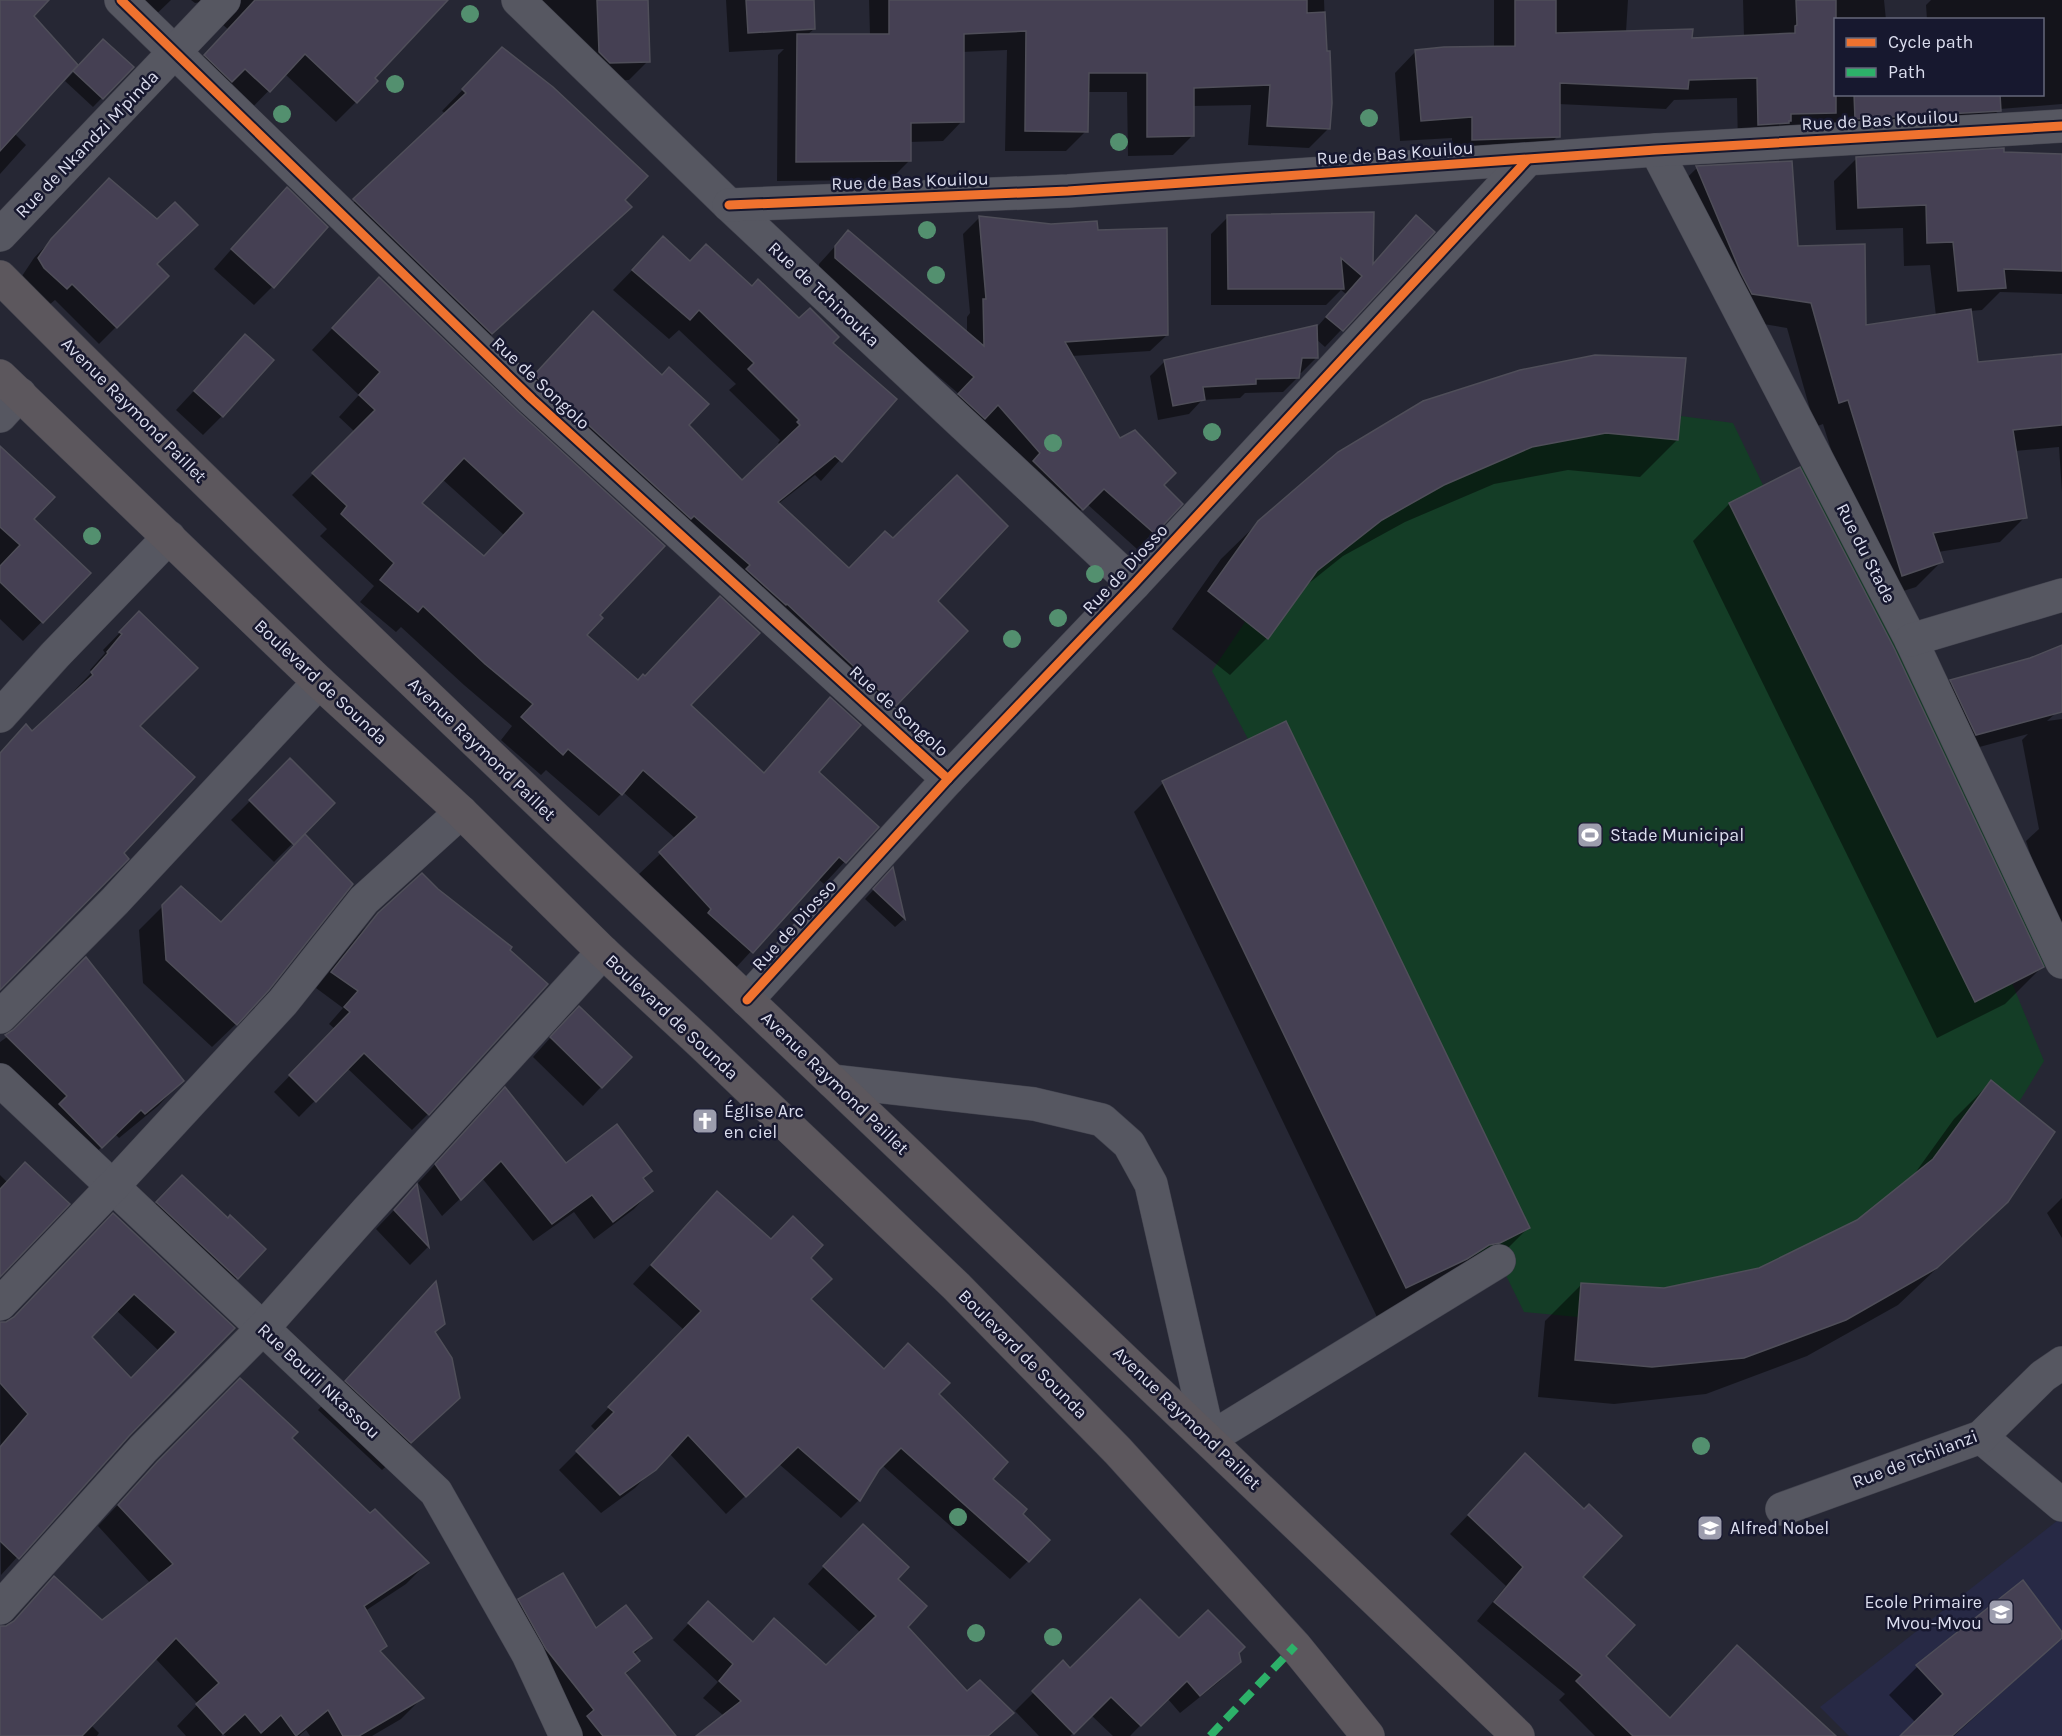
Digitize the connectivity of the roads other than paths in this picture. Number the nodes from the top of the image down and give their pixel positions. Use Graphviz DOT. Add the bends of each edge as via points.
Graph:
graph roads {
  1 [pos="121,0"];
  2 [pos="224,0"];
  3 [pos="518,0"];
  4 [pos="176,52"];
  5 [pos="2062,126"];
  6 [pos="1656,150"];
  7 [pos="1527,160"];
  8 [pos="729,205"];
  9 [pos="0,235"];
  10 [pos="0,277"];
  11 [pos="6,395"];
  12 [pos="169,537"];
  13 [pos="1134,584"];
  14 [pos="2062,595"];
  15 [pos="1911,640"];
  16 [pos="319,682"];
  17 [pos="0,716"];
  18 [pos="948,779"];
  19 [pos="461,812"];
  20 [pos="603,952"];
  21 [pos="2062,962"];
  22 [pos="747,1000"];
  23 [pos="0,1017"];
  24 [pos="0,1080"];
  25 [pos="832,1081"];
  26 [pos="112,1186"];
  27 [pos="1499,1261"];
  28 [pos="0,1304"];
  29 [pos="263,1328"];
  30 [pos="2062,1362"];
  31 [pos="1981,1437"];
  32 [pos="1209,1438"];
  33 [pos="2062,1505"];
  34 [pos="1782,1509"];
  35 [pos="0,1608"];
  36 [pos="566,1736"];
  37 [pos="1368,1736"];
  38 [pos="1518,1736"];
  1 -- 4 [label="street, Rue de Songolo"];
  2 -- 4 [label="street, Rue de Nkandzi M'pinda"];
  3 -- 8 [label="street, Rue de Tchinouka"];
  4 -- 9 [label="street, Rue de Nkandzi M'pinda"];
  4 -- 18 [label="street, Rue de Songolo" via="532,399"];
  5 -- 6 [label="street, Rue de Bas Kouilou"];
  6 -- 7 [label="street, Rue de Bas Kouilou"];
  6 -- 15 [label="street, Rue du Stade"];
  7 -- 8 [label="street, Rue de Bas Kouilou" via="1068,192"];
  7 -- 13 [label="street, Rue de Diosso"];
  8 -- 13 [label="street, Rue de Tchinouka"];
  10 -- 22 [label="main road, Avenue Raymond Paillet" via="183,460"];
  11 -- 12 [label="main road, Boulevard de Sounda"];
  12 -- 16 [label="main road, Boulevard de Sounda"];
  12 -- 17 [label="street"];
  13 -- 18 [label="street, Rue de Diosso"];
  14 -- 15 [label="street"];
  15 -- 21 [label="street, Rue du Stade"];
  16 -- 19 [label="main road, Boulevard de Sounda"];
  16 -- 23 [label="street" via="115,901"];
  18 -- 22 [label="street, Rue de Diosso"];
  19 -- 20 [label="main road, Boulevard de Sounda"];
  19 -- 26 [label="street" via="364,900 283,1002"];
  20 -- 29 [label="street"];
  20 -- 37 [label="main road, Boulevard de Sounda" via="956,1286 1118,1451 1295,1646"];
  22 -- 25 [label="main road, Avenue Raymond Paillet"];
  24 -- 26 [label="street, Rue Bouili Nkassou"];
  25 -- 32 [label="main road, Avenue Raymond Paillet"];
  25 -- 32 [label="street" via="1034,1104 1102,1120 1129,1144 1151,1184"];
  26 -- 28 [label="street"];
  26 -- 29 [label="street, Rue Bouili Nkassou"];
  27 -- 32 [label="street"];
  29 -- 35 [label="street" via="143,1449"];
  29 -- 36 [label="street, Rue Bouili Nkassou" via="436,1492 528,1654"];
  30 -- 31 [label="street, Rue de Tchilanzi"];
  31 -- 33 [label="street"];
  31 -- 34 [label="street, Rue de Tchilanzi"];
  32 -- 38 [label="main road, Avenue Raymond Paillet"];
}
